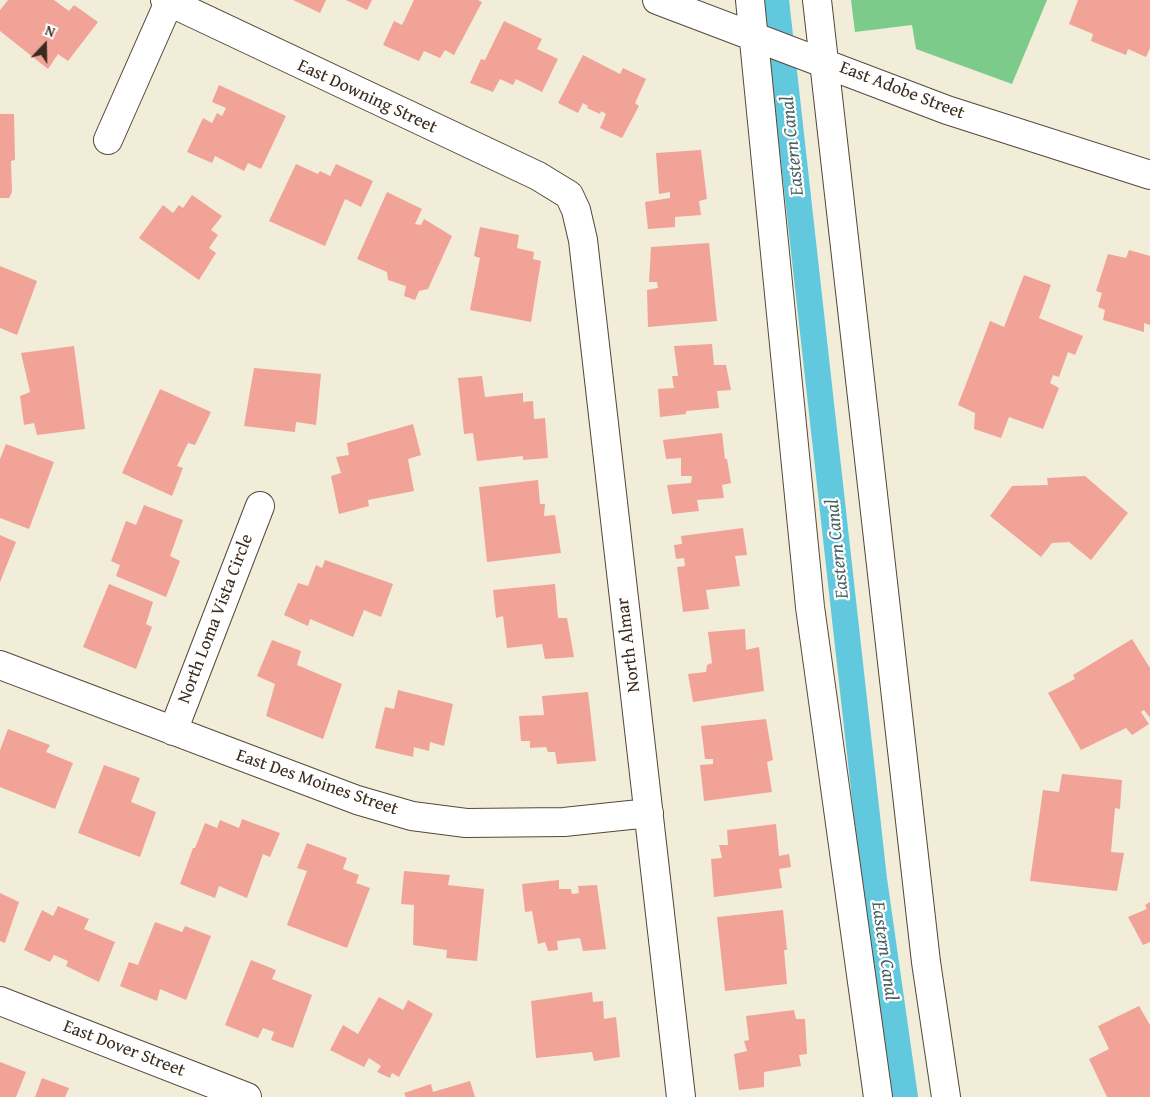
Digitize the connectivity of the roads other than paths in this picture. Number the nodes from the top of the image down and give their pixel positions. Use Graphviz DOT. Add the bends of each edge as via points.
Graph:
graph roads {
  1 [pos="656,0"];
  2 [pos="750,0"];
  3 [pos="817,0"];
  4 [pos="167,1"];
  5 [pos="754,37"];
  6 [pos="824,62"];
  7 [pos="108,140"];
  8 [pos="1150,175"];
  9 [pos="569,195"];
  10 [pos="260,506"];
  11 [pos="0,665"];
  12 [pos="173,731"];
  13 [pos="648,813"];
  14 [pos="0,1001"];
  15 [pos="248,1097"];
  16 [pos="681,1097"];
  17 [pos="878,1097"];
  18 [pos="946,1097"];
  1 -- 5 [label="street, East Adobe Street"];
  2 -- 5 [label="street"];
  3 -- 6 [label="street"];
  4 -- 7 [label="street"];
  4 -- 9 [label="street, East Downing Street" via="538,176"];
  5 -- 6 [label="street, East Adobe Street"];
  5 -- 17 [label="street" via="810,607"];
  6 -- 8 [label="street, East Adobe Street" via="947,110"];
  6 -- 18 [label="street" via="926,962"];
  9 -- 13 [label="street, North Almar" via="583,240"];
  10 -- 12 [label="street, North Loma Vista Circle"];
  11 -- 12 [label="street, East Des Moines Street"];
  12 -- 13 [label="street, East Des Moines Street" via="357,800 412,816 466,822 564,822"];
  13 -- 16 [label="street, North Almar"];
  14 -- 15 [label="street, East Dover Street"];
}
